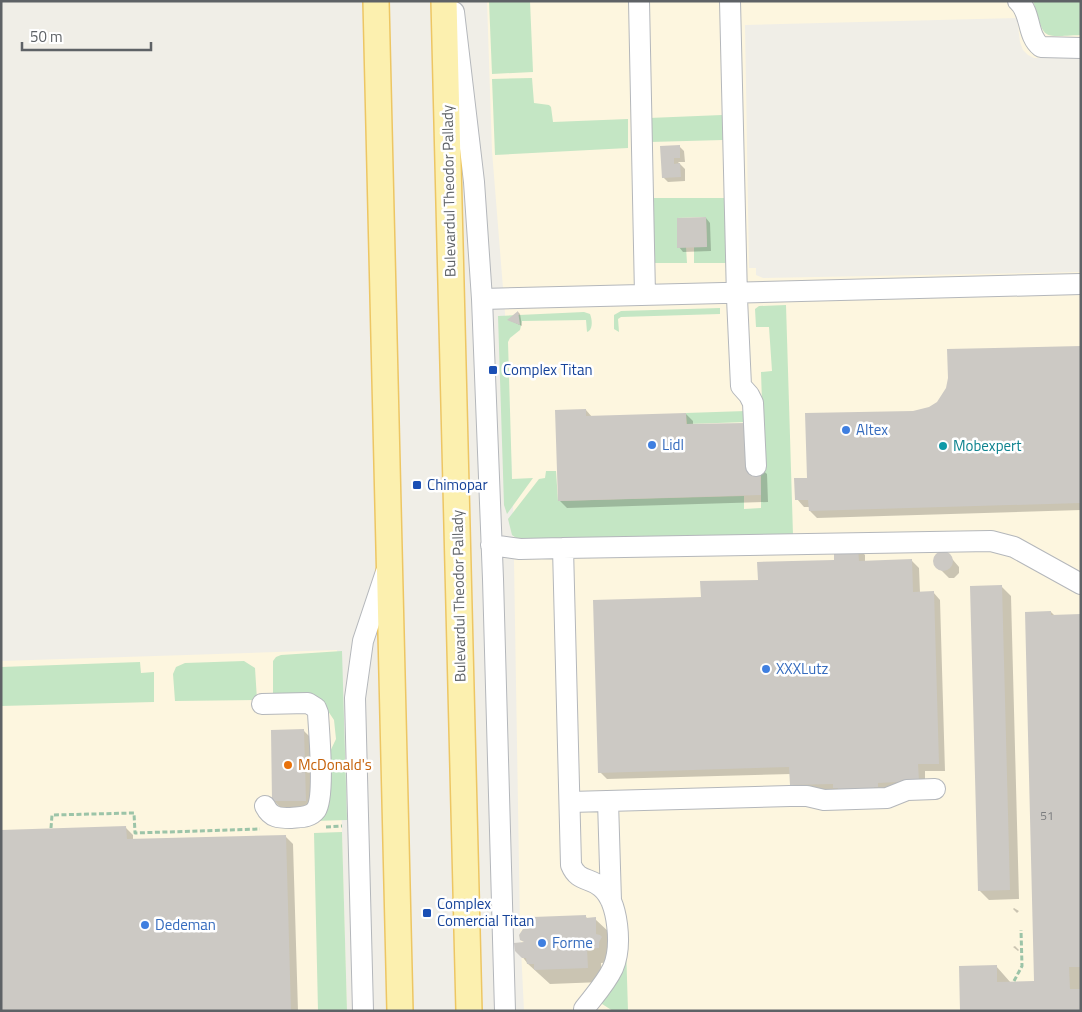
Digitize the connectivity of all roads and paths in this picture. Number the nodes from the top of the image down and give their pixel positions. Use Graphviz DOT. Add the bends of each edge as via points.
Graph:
graph roads {
  1 [pos="376,1"];
  2 [pos="444,1"];
  3 [pos="453,1"];
  4 [pos="639,1"];
  5 [pos="730,1"];
  6 [pos="1018,1"];
  7 [pos="1081,48"];
  8 [pos="1081,284"];
  9 [pos="737,292"];
  10 [pos="646,294"];
  11 [pos="482,299"];
  12 [pos="756,466"];
  13 [pos="491,545"];
  14 [pos="563,548"];
  15 [pos="389,562"];
  16 [pos="1081,584"];
  17 [pos="262,704"];
  18 [pos="935,789"];
  19 [pos="608,801"];
  20 [pos="570,802"];
  21 [pos="265,806"];
  22 [pos="358,826"];
  23 [pos="319,827"];
  24 [pos="51,828"];
  25 [pos="261,829"];
  26 [pos="611,900"];
  27 [pos="1021,930"];
  28 [pos="1014,981"];
  29 [pos="469,1003"];
  30 [pos="583,1010"];
  31 [pos="363,1011"];
  32 [pos="400,1011"];
  33 [pos="504,1011"];
  1 -- 15 [label="main road"];
  2 -- 29 [label="main road, Bulevardul Theodor Pallady"];
  3 -- 11 [label="street" via="474,182"];
  4 -- 10 [label="street"];
  5 -- 9 [label="street"];
  6 -- 7 [label="street" via="1026,11 1032,37 1041,47"];
  8 -- 9 [label="street"];
  9 -- 10 [label="street"];
  9 -- 12 [label="street" via="741,386 753,403"];
  10 -- 11 [label="street"];
  11 -- 13 [label="street"];
  13 -- 14 [label="street" via="520,549"];
  13 -- 33 [label="street"];
  14 -- 16 [label="street" via="991,541 1014,547"];
  14 -- 20 [label="street"];
  15 -- 22 [label="street" via="363,641 355,698"];
  15 -- 32 [label="main road"];
  17 -- 21 [label="street" via="308,703 318,713 320,796 316,810 306,817 280,818 270,814"];
  18 -- 19 [label="street" via="907,790 887,798 824,800 796,796"];
  19 -- 20 [label="street"];
  19 -- 26 [label="street"];
  20 -- 26 [label="street" via="573,871 600,886"];
  22 -- 23 [label="path"];
  22 -- 31 [label="street"];
  24 -- 25 [label="path" via="52,816 134,813 135,833"];
  26 -- 30 [label="street" via="617,941 614,965"];
  27 -- 28 [label="path" via="1022,966"];
}
